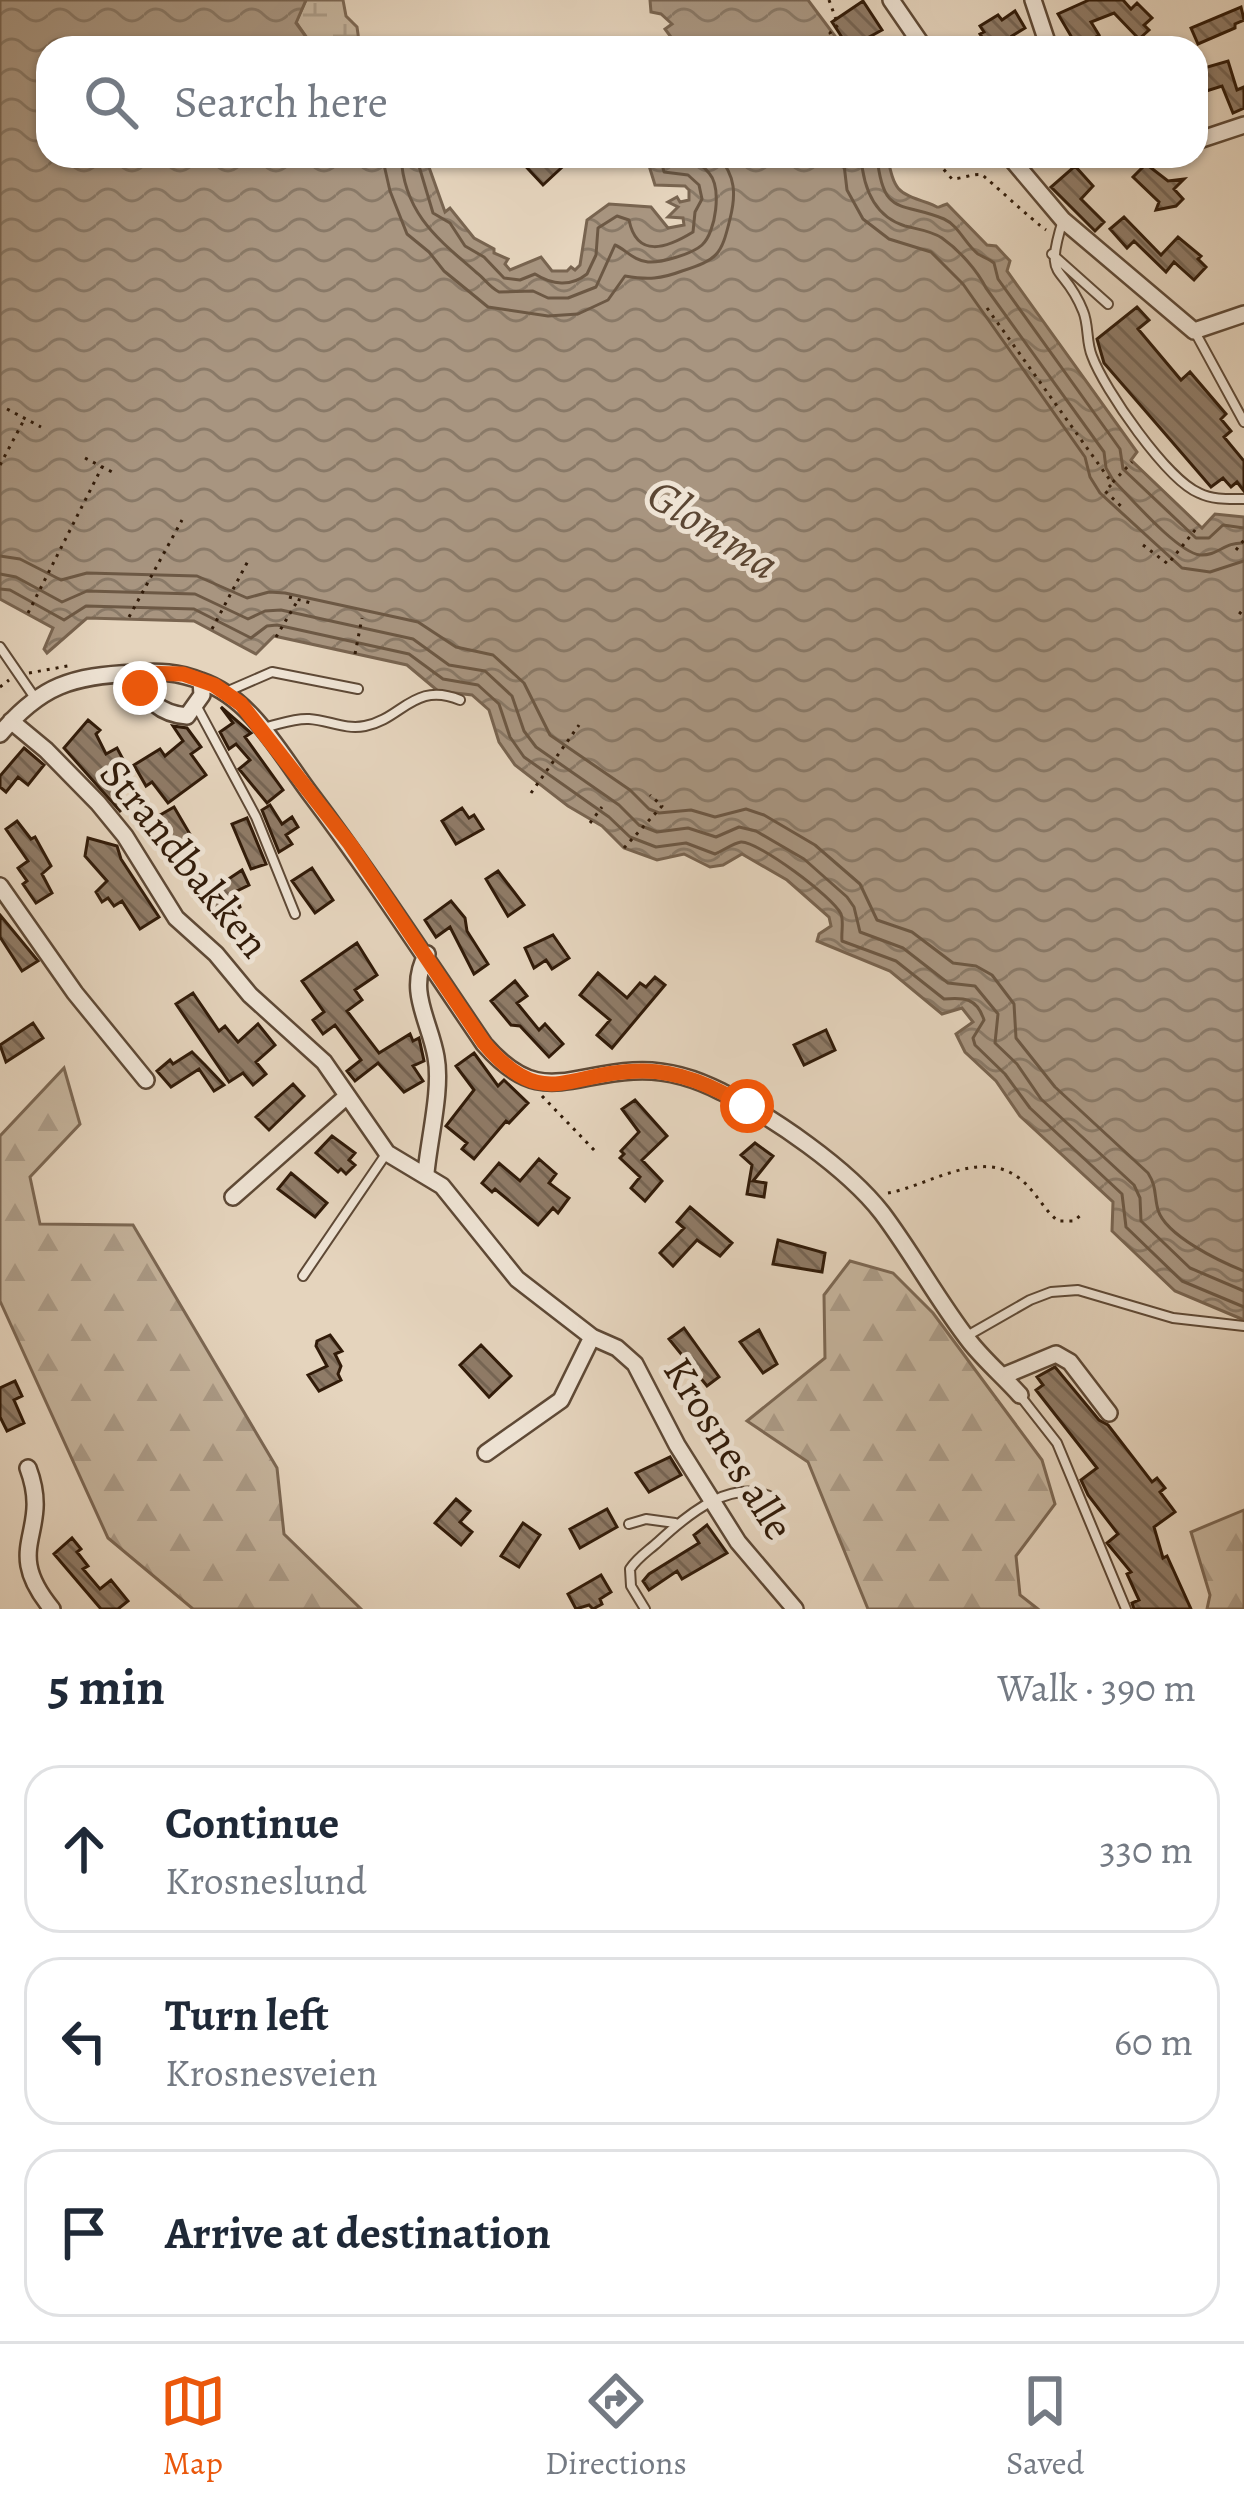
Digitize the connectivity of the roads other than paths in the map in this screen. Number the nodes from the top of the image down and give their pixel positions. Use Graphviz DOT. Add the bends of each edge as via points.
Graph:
graph roads {
  1 [pos="891,0"];
  2 [pos="1033,0"];
  3 [pos="916,36"];
  4 [pos="1045,36"];
  5 [pos="1244,125"];
  6 [pos="1208,137"];
  7 [pos="1019,168"];
  8 [pos="1063,220"];
  9 [pos="1052,254"];
  10 [pos="1108,304"];
  11 [pos="1244,314"];
  12 [pos="1194,331"];
  13 [pos="1244,422"];
  14 [pos="1244,499"];
  15 [pos="1,649"];
  16 [pos="135,673"];
  17 [pos="201,681"];
  18 [pos="358,689"];
  19 [pos="226,692"];
  20 [pos="35,698"];
  21 [pos="460,700"];
  22 [pos="196,706"];
  23 [pos="6,728"];
  24 [pos="261,728"];
  25 [pos="0,886"];
  26 [pos="295,914"];
  27 [pos="427,954"];
  28 [pos="146,1080"];
  29 [pos="347,1096"];
  30 [pos="387,1153"];
  31 [pos="425,1173"];
  32 [pos="233,1197"];
  33 [pos="303,1276"];
  34 [pos="1244,1326"];
  35 [pos="592,1337"];
  36 [pos="966,1337"];
  37 [pos="1003,1376"];
  38 [pos="1020,1395"];
  39 [pos="1109,1413"];
  40 [pos="486,1453"];
  41 [pos="28,1468"];
  42 [pos="712,1500"];
  43 [pos="777,1501"];
  44 [pos="677,1523"];
  45 [pos="629,1524"];
  46 [pos="52,1609"];
  47 [pos="645,1609"];
  48 [pos="795,1609"];
  49 [pos="1126,1609"];
  1 -- 3 [label="street"];
  2 -- 4 [label="street"];
  5 -- 6 [label="street"];
  7 -- 8 [label="street"];
  8 -- 9 [label="lane"];
  8 -- 12 [label="street"];
  9 -- 10 [label="lane"];
  9 -- 14 [label="lane" via="1083,311 1102,376 1170,470 1194,492"];
  11 -- 12 [label="street"];
  12 -- 13 [label="lane"];
  15 -- 20 [label="lane"];
  16 -- 17 [label="street" via="162,670"];
  16 -- 20 [label="street" via="79,677"];
  16 -- 22 [label="street" via="163,710 187,716"];
  17 -- 19 [label="street"];
  17 -- 22 [label="street"];
  18 -- 19 [label="lane" via="272,672"];
  19 -- 24 [label="street"];
  20 -- 23 [label="street"];
  21 -- 24 [label="lane" via="423,696 368,726 305,718"];
  22 -- 26 [label="lane" via="256,817"];
  23 -- 29 [label="street, Strandbakken" via="98,803 176,918 313,1050"];
  24 -- 27 [label="street"];
  25 -- 28 [label="street"];
  27 -- 31 [label="street" via="418,998 437,1071"];
  27 -- 36 [label="street" via="495,1057 523,1078 566,1084 638,1070 694,1080 789,1132 869,1198"];
  29 -- 30 [label="street, Strandbakken"];
  29 -- 32 [label="street"];
  30 -- 31 [label="street, Strandbakken"];
  30 -- 33 [label="lane"];
  31 -- 35 [label="street, Krosnes alle" via="503,1266"];
  34 -- 36 [label="lane" via="1173,1318 1078,1290 1030,1300"];
  35 -- 40 [label="street" via="562,1400"];
  35 -- 42 [label="street, Krosnes alle" via="634,1364"];
  36 -- 37 [label="street"];
  37 -- 38 [label="street"];
  37 -- 39 [label="street" via="1056,1354"];
  38 -- 49 [label="lane" via="1057,1443"];
  41 -- 46 [label="street" via="36,1496 17,1563"];
  42 -- 43 [label="lane" via="755,1492"];
  42 -- 44 [label="lane"];
  42 -- 48 [label="street, Krosnes alle" via="747,1556"];
  44 -- 45 [label="lane"];
  44 -- 47 [label="lane" via="630,1569"];
}
